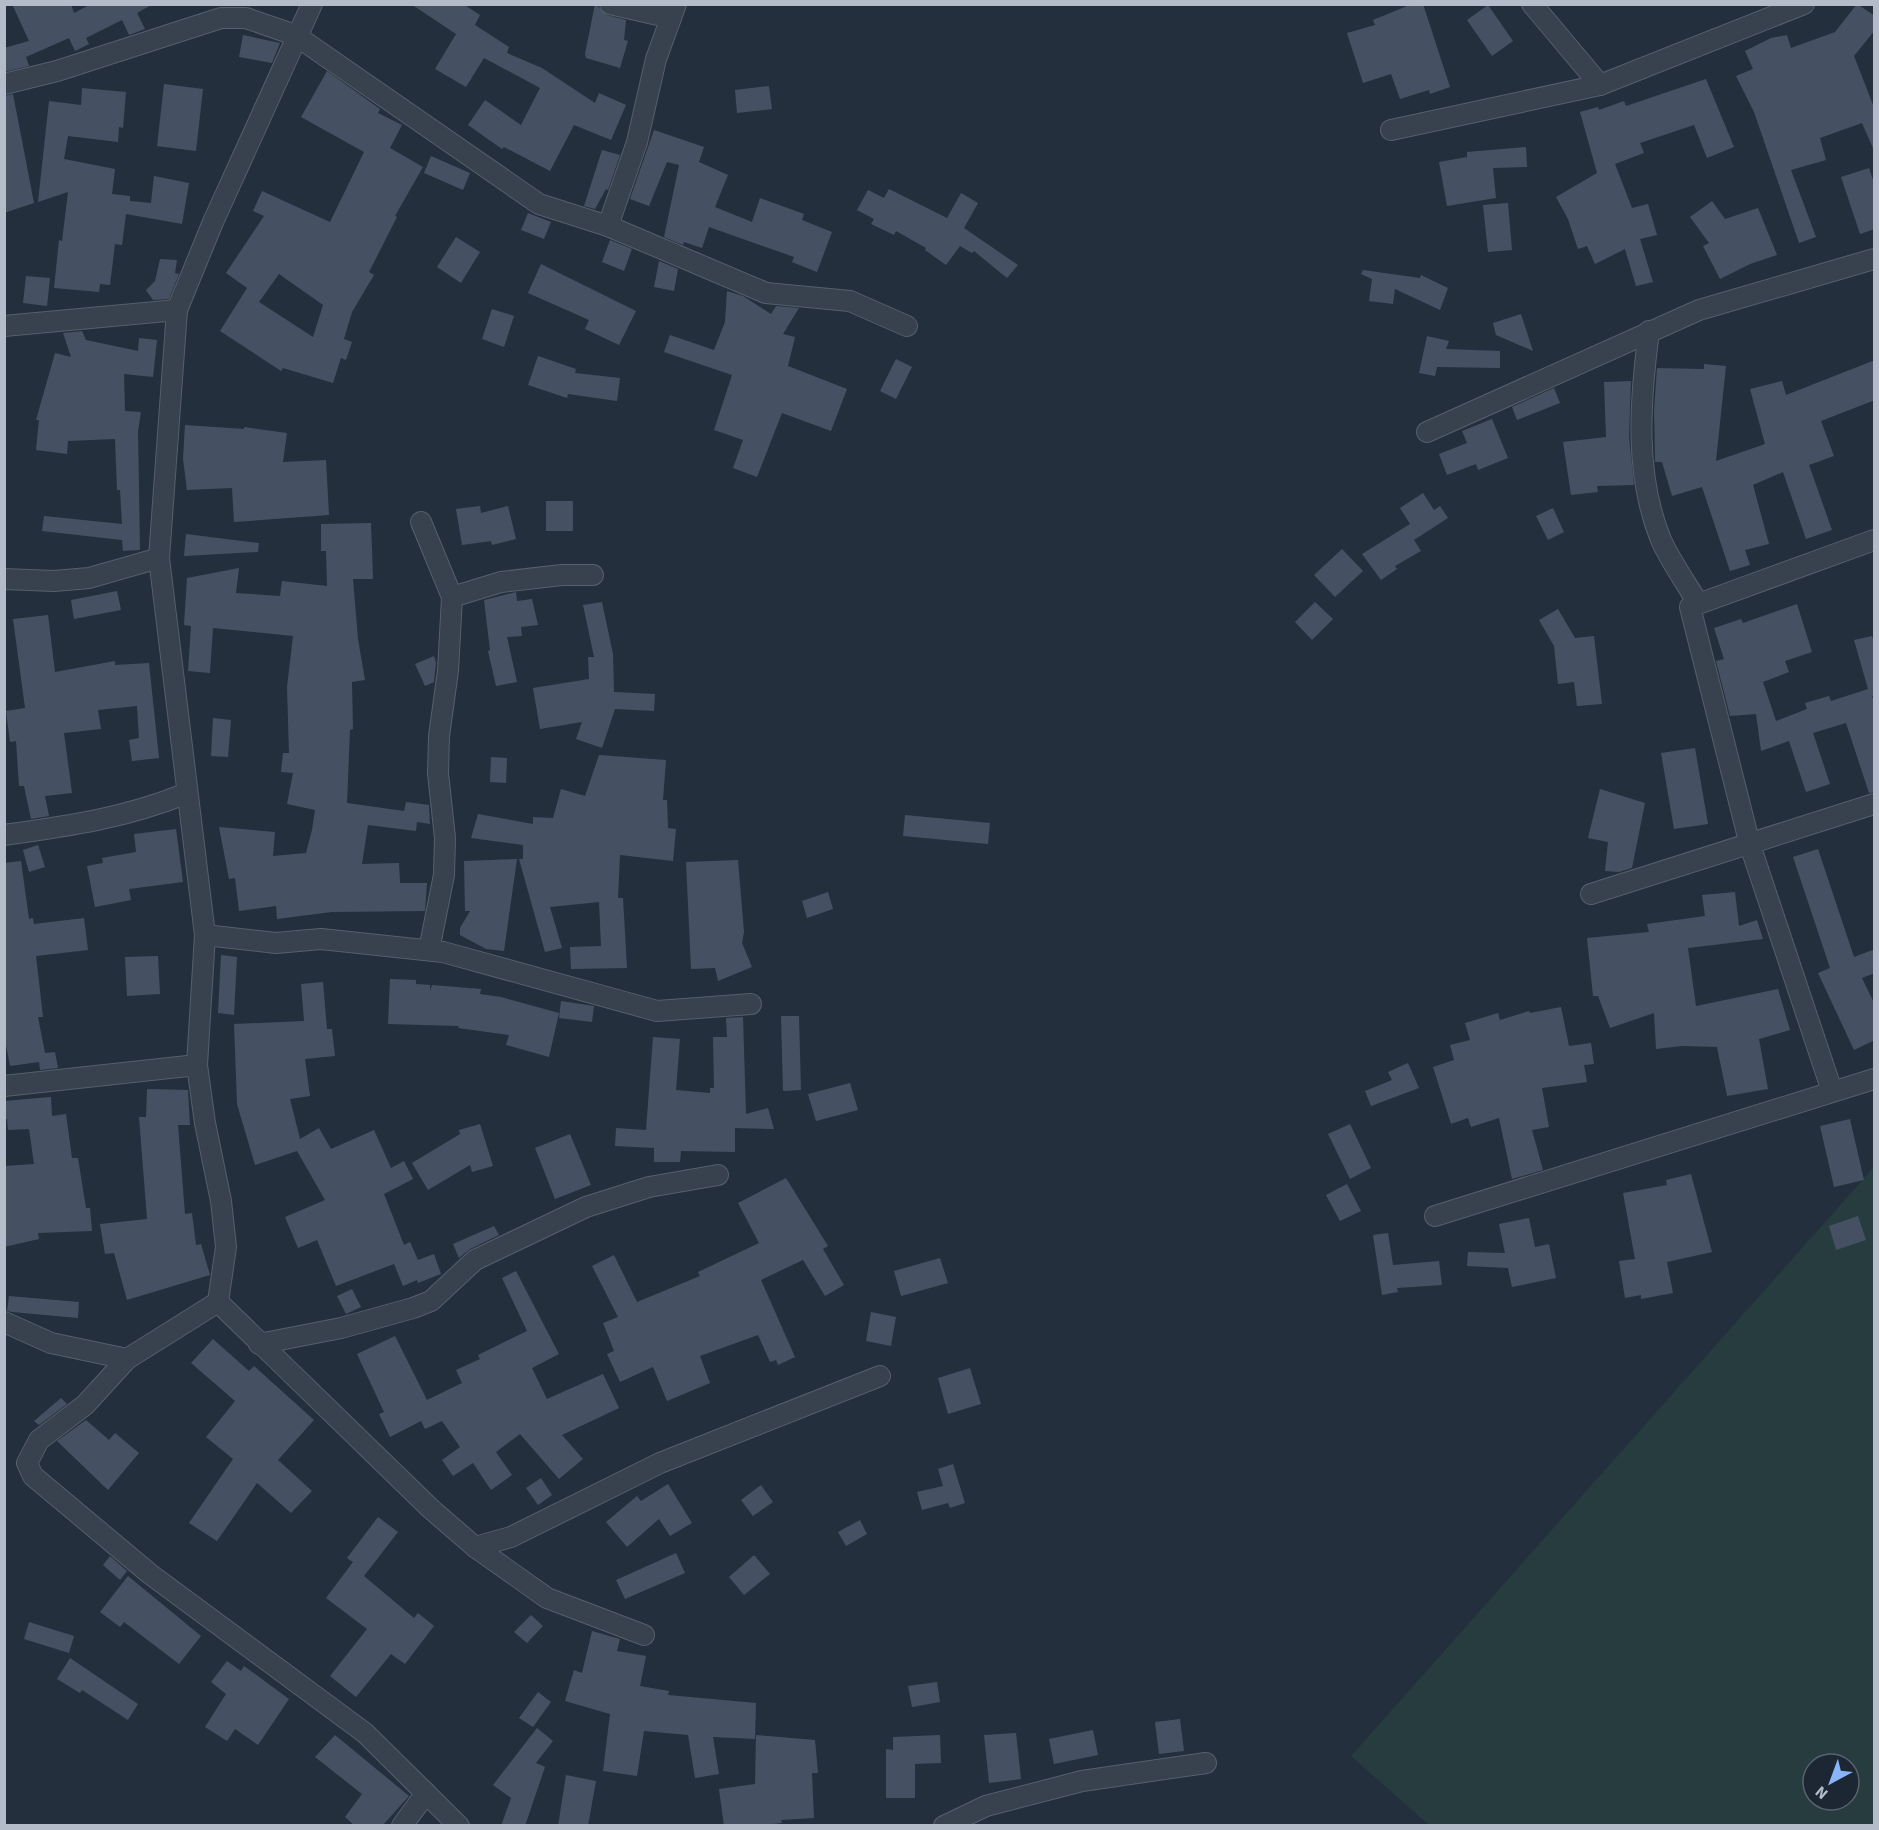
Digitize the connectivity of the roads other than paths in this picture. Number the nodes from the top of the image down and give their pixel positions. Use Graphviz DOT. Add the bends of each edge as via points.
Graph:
graph roads {
  1 [pos="312,4"];
  2 [pos="610,4"];
  3 [pos="1532,4"];
  4 [pos="1804,4"];
  5 [pos="674,11"];
  6 [pos="295,35"];
  7 [pos="4,84"];
  8 [pos="1600,85"];
  9 [pos="1391,130"];
  10 [pos="608,226"];
  11 [pos="1875,259"];
  12 [pos="177,310"];
  13 [pos="4,326"];
  14 [pos="907,326"];
  15 [pos="1649,331"];
  16 [pos="1427,432"];
  17 [pos="421,522"];
  18 [pos="1875,540"];
  19 [pos="159,558"];
  20 [pos="592,575"];
  21 [pos="4,579"];
  22 [pos="452,597"];
  23 [pos="1698,603"];
  24 [pos="187,793"];
  25 [pos="1875,804"];
  26 [pos="4,834"];
  27 [pos="1750,845"];
  28 [pos="1592,894"];
  29 [pos="205,935"];
  30 [pos="429,950"];
  31 [pos="751,1004"];
  32 [pos="197,1065"];
  33 [pos="1875,1079"];
  34 [pos="4,1086"];
  35 [pos="1832,1091"];
  36 [pos="718,1175"];
  37 [pos="1435,1216"];
  38 [pos="218,1302"];
  39 [pos="4,1322"];
  40 [pos="259,1344"];
  41 [pos="127,1359"];
  42 [pos="880,1376"];
  43 [pos="475,1547"];
  44 [pos="644,1635"];
  45 [pos="1206,1763"];
  46 [pos="426,1793"];
  47 [pos="402,1826"];
  48 [pos="459,1826"];
  49 [pos="944,1826"];
  1 -- 6 [label="street"];
  2 -- 5 [label="street"];
  3 -- 8 [label="street"];
  4 -- 8 [label="street"];
  5 -- 10 [label="street" via="656,59 637,142"];
  6 -- 7 [label="street" via="246,18 221,18"];
  6 -- 10 [label="street" via="539,204"];
  6 -- 12 [label="street"];
  8 -- 9 [label="street"];
  10 -- 14 [label="street" via="766,293 850,301"];
  11 -- 15 [label="street" via="1699,310"];
  12 -- 13 [label="street"];
  12 -- 19 [label="street"];
  15 -- 16 [label="street"];
  15 -- 23 [label="street" via="1641,392 1644,488 1662,541"];
  17 -- 22 [label="street"];
  18 -- 23 [label="street"];
  19 -- 21 [label="street" via="89,578"];
  19 -- 24 [label="street"];
  20 -- 22 [label="street" via="501,582"];
  22 -- 30 [label="street" via="439,736 438,772 446,838 444,875"];
  23 -- 27 [label="street" via="1690,607"];
  24 -- 26 [label="street" via="101,820"];
  24 -- 29 [label="street"];
  25 -- 27 [label="street"];
  27 -- 28 [label="street"];
  27 -- 35 [label="street"];
  29 -- 30 [label="street" via="276,943 321,939"];
  29 -- 32 [label="street"];
  30 -- 31 [label="street" via="657,1011"];
  32 -- 34 [label="street"];
  32 -- 38 [label="street" via="222,1202 226,1247"];
  33 -- 35 [label="street"];
  35 -- 37 [label="street"];
  36 -- 40 [label="street" via="649,1187 586,1208 475,1260 460,1271 449,1287 413,1308 341,1328"];
  38 -- 40 [label="street"];
  38 -- 41 [label="street"];
  39 -- 41 [label="street" via="51,1343"];
  40 -- 43 [label="street" via="430,1509"];
  41 -- 46 [label="street" via="85,1405 39,1440 27,1463 33,1476 150,1575 365,1733"];
  42 -- 43 [label="street" via="660,1463 512,1537"];
  43 -- 44 [label="street" via="547,1598"];
  45 -- 49 [label="street" via="1082,1781 986,1806"];
  46 -- 47 [label="street"];
  46 -- 48 [label="street"];
}
